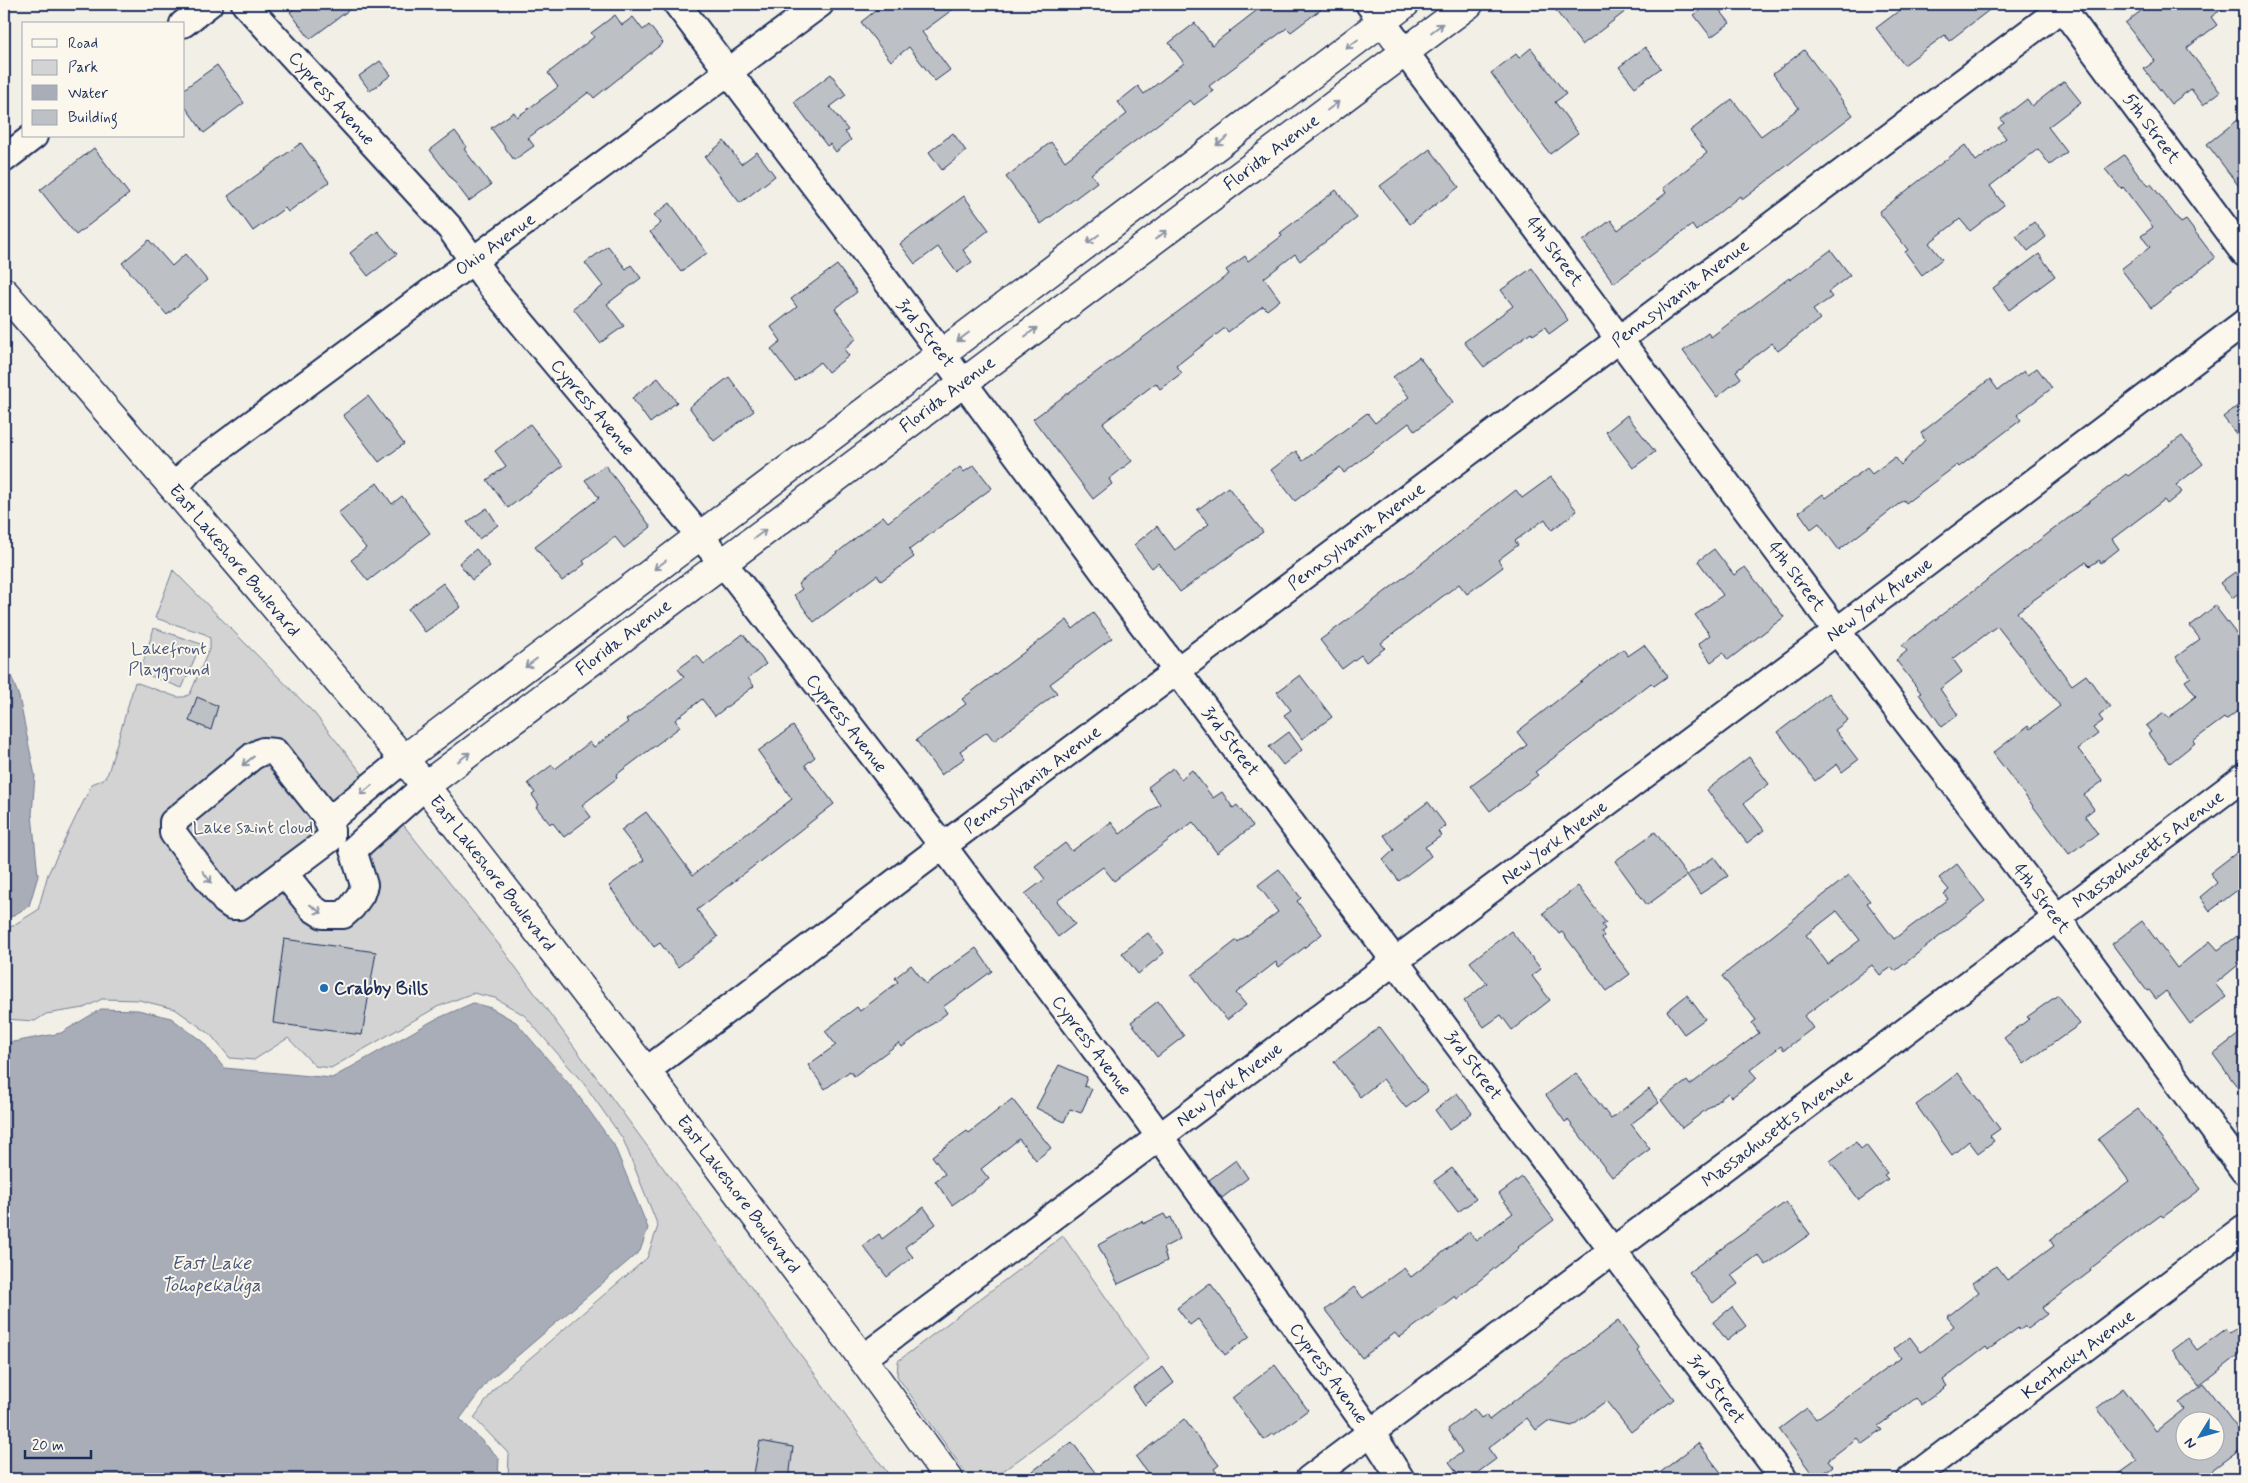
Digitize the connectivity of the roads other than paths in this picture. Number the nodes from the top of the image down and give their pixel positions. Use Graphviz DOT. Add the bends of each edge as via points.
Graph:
graph roads {
  1 [pos="209,4"];
  2 [pos="245,4"];
  3 [pos="677,4"];
  4 [pos="820,4"];
  5 [pos="1405,4"];
  6 [pos="1469,4"];
  7 [pos="2063,5"];
  8 [pos="1375,12"];
  9 [pos="185,22"];
  10 [pos="1406,52"];
  11 [pos="729,72"];
  12 [pos="31,138"];
  13 [pos="4,159"];
  14 [pos="2244,252"];
  15 [pos="472,260"];
  16 [pos="4,292"];
  17 [pos="2244,323"];
  18 [pos="1620,338"];
  19 [pos="942,353"];
  20 [pos="964,382"];
  21 [pos="174,488"];
  22 [pos="699,536"];
  23 [pos="721,563"];
  24 [pos="1837,631"];
  25 [pos="1177,670"];
  26 [pos="404,759"];
  27 [pos="2244,777"];
  28 [pos="425,786"];
  29 [pos="328,826"];
  30 [pos="942,846"];
  31 [pos="353,850"];
  32 [pos="284,873"];
  33 [pos="2057,918"];
  34 [pos="1395,960"];
  35 [pos="646,1071"];
  36 [pos="1160,1136"];
  37 [pos="2244,1171"];
  38 [pos="2244,1228"];
  39 [pos="1614,1251"];
  40 [pos="862,1359"];
  41 [pos="1371,1432"];
  42 [pos="949,1479"];
  43 [pos="1309,1479"];
  44 [pos="1401,1479"];
  45 [pos="1784,1479"];
  46 [pos="1911,1479"];
  1 -- 9 [label="street"];
  2 -- 15 [label="street, Cypress Avenue" via="450,228"];
  3 -- 11 [label="street, 3rd Street"];
  4 -- 11 [label="street, Ohio Avenue"];
  5 -- 8 [label="main road, Florida Avenue"];
  10 -- 6 [label="main road, Florida Avenue, one-way"];
  7 -- 14 [label="street, 5th Street"];
  7 -- 18 [label="street, Pennsylvania Avenue"];
  8 -- 10 [label="street, 4th Street"];
  8 -- 19 [label="main road, Florida Avenue, one-way"];
  10 -- 18 [label="street, 4th Street"];
  20 -- 10 [label="main road, Florida Avenue, one-way"];
  11 -- 15 [label="street, Ohio Avenue"];
  11 -- 19 [label="street, 3rd Street"];
  12 -- 13 [label="street"];
  15 -- 21 [label="street, Ohio Avenue" via="190,470"];
  15 -- 22 [label="street, Cypress Avenue"];
  16 -- 21 [label="main road, East Lakeshore Boulevard"];
  17 -- 24 [label="street, New York Avenue"];
  18 -- 24 [label="street, 4th Street"];
  18 -- 25 [label="street, Pennsylvania Avenue"];
  19 -- 20 [label="street, 3rd Street"];
  19 -- 22 [label="main road, Florida Avenue"];
  23 -- 20 [label="main road, Florida Avenue, one-way"];
  20 -- 25 [label="street, 3rd Street"];
  21 -- 26 [label="main road, East Lakeshore Boulevard"];
  22 -- 23 [label="street, Cypress Avenue"];
  22 -- 26 [label="main road, Florida Avenue, one-way"];
  28 -- 23 [label="main road, Florida Avenue, one-way"];
  23 -- 30 [label="street, Cypress Avenue"];
  24 -- 33 [label="street, 4th Street"];
  24 -- 34 [label="street, New York Avenue"];
  25 -- 30 [label="street, Pennsylvania Avenue"];
  25 -- 34 [label="street, 3rd Street"];
  26 -- 28 [label="main road, East Lakeshore Boulevard"];
  26 -- 29 [label="street, one-way" via="332,818"];
  27 -- 33 [label="street, Massachusetts Avenue"];
  28 -- 31 [label="street"];
  28 -- 35 [label="main road, East Lakeshore Boulevard"];
  29 -- 31 [label="street"];
  29 -- 32 [label="street"];
  29 -- 32 [label="street, one-way" via="275,752 263,751 173,822 174,833 232,906 240,906"];
  30 -- 35 [label="street, Pennsylvania Avenue"];
  30 -- 36 [label="street, Cypress Avenue"];
  32 -- 31 [label="street, one-way" via="312,908 324,915 342,915 352,907 364,885"];
  33 -- 37 [label="street, 4th Street"];
  33 -- 39 [label="street, Massachusetts Avenue"];
  34 -- 36 [label="street, New York Avenue"];
  34 -- 39 [label="street, 3rd Street"];
  35 -- 40 [label="main road, East Lakeshore Boulevard"];
  36 -- 40 [label="street, New York Avenue"];
  36 -- 41 [label="street, Cypress Avenue"];
  38 -- 46 [label="street, Kentucky Avenue"];
  39 -- 41 [label="street, Massachusetts Avenue"];
  39 -- 45 [label="street, 3rd Street"];
  40 -- 42 [label="main road, East Lakeshore Boulevard"];
  41 -- 43 [label="street, Massachusetts Avenue"];
  41 -- 44 [label="street, Cypress Avenue"];
}
